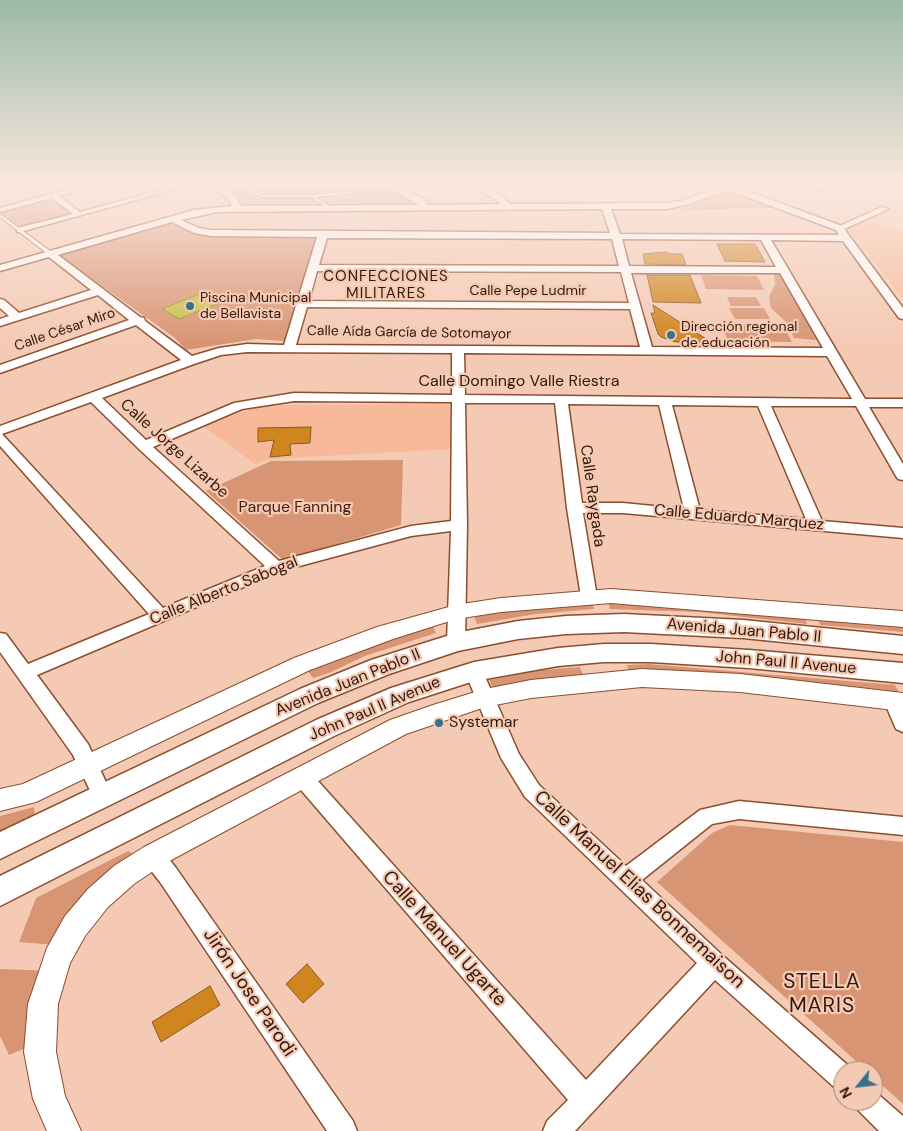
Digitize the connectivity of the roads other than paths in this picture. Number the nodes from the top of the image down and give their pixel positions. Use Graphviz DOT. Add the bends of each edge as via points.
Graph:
graph roads {
  1 [pos="616,236"];
  2 [pos="29,237"];
  3 [pos="112,237"];
  4 [pos="322,237"];
  5 [pos="674,237"];
  6 [pos="765,238"];
  7 [pos="848,238"];
  8 [pos="51,254"];
  9 [pos="0,268"];
  10 [pos="313,268"];
  11 [pos="625,269"];
  12 [pos="785,270"];
  13 [pos="100,291"];
  14 [pos="0,302"];
  15 [pos="302,304"];
  16 [pos="635,306"];
  17 [pos="903,316"];
  18 [pos="17,317"];
  19 [pos="140,320"];
  20 [pos="0,322"];
  21 [pos="289,347"];
  22 [pos="458,350"];
  23 [pos="647,350"];
  24 [pos="831,352"];
  25 [pos="190,361"];
  26 [pos="0,369"];
  27 [pos="93,396"];
  28 [pos="460,399"];
  29 [pos="561,400"];
  30 [pos="664,400"];
  31 [pos="763,402"];
  32 [pos="860,402"];
  33 [pos="903,403"];
  34 [pos="0,430"];
  35 [pos="0,438"];
  36 [pos="144,446"];
  37 [pos="903,476"];
  38 [pos="575,508"];
  39 [pos="693,514"];
  40 [pos="459,525"];
  41 [pos="816,525"];
  42 [pos="903,533"];
  43 [pos="276,567"];
  44 [pos="589,597"];
  45 [pos="456,612"];
  46 [pos="161,616"];
  47 [pos="903,619"];
  48 [pos="743,630"];
  49 [pos="0,639"];
  50 [pos="456,642"];
  51 [pos="903,645"];
  52 [pos="749,659"];
  53 [pos="24,672"];
  54 [pos="474,672"];
  55 [pos="903,673"];
  56 [pos="485,698"];
  57 [pos="898,702"];
  58 [pos="903,724"];
  59 [pos="199,750"];
  60 [pos="90,765"];
  61 [pos="302,777"];
  62 [pos="219,781"];
  63 [pos="103,797"];
  64 [pos="0,800"];
  65 [pos="903,826"];
  66 [pos="0,846"];
  67 [pos="153,856"];
  68 [pos="626,879"];
  69 [pos="0,892"];
  70 [pos="714,963"];
  71 [pos="833,1069"];
  72 [pos="586,1100"];
  73 [pos="875,1111"];
  74 [pos="889,1127"];
  75 [pos="64,1131"];
  76 [pos="344,1131"];
  77 [pos="557,1131"];
  1 -- 11 [label="street"];
  2 -- 8 [label="lane"];
  3 -- 8 [label="street"];
  4 -- 10 [label="street"];
  5 -- 6 [label="street"];
  6 -- 7 [label="street"];
  6 -- 12 [label="street"];
  7 -- 17 [label="street"];
  8 -- 9 [label="street"];
  8 -- 13 [label="street"];
  10 -- 11 [label="street"];
  10 -- 15 [label="street"];
  11 -- 12 [label="street"];
  11 -- 16 [label="street"];
  12 -- 24 [label="street"];
  13 -- 18 [label="street"];
  13 -- 19 [label="street"];
  14 -- 18 [label="street"];
  15 -- 16 [label="street, Calle Pepe Ludmir"];
  15 -- 21 [label="street"];
  16 -- 23 [label="street"];
  18 -- 20 [label="street"];
  19 -- 25 [label="street"];
  19 -- 26 [label="street, Calle César Miro"];
  21 -- 22 [label="street, Calle Aída García de Sotomayor"];
  21 -- 25 [label="street, Calle Aída García de Sotomayor" via="232,350"];
  22 -- 23 [label="street, Calle Aída García de Sotomayor"];
  22 -- 28 [label="street"];
  23 -- 24 [label="street, Calle Aída García de Sotomayor"];
  24 -- 32 [label="street"];
  25 -- 27 [label="street, Calle Aída García de Sotomayor"];
  27 -- 34 [label="street, Calle Aída García de Sotomayor"];
  27 -- 36 [label="street, Calle Jorge Lizarbe"];
  28 -- 29 [label="street, Calle Domingo Valle Riestra"];
  28 -- 36 [label="street, Calle Domingo Valle Riestra" via="274,399 239,406"];
  28 -- 40 [label="street"];
  29 -- 30 [label="street, Calle Domingo Valle Riestra"];
  29 -- 38 [label="street, Calle Raygada"];
  30 -- 31 [label="street, Calle Domingo Valle Riestra"];
  30 -- 39 [label="street"];
  31 -- 32 [label="street, Calle Domingo Valle Riestra"];
  31 -- 41 [label="street"];
  32 -- 33 [label="street, Calle Domingo Valle Riestra"];
  32 -- 37 [label="street"];
  35 -- 46 [label="street"];
  36 -- 43 [label="street, Calle Jorge Lizarbe"];
  38 -- 39 [label="street, Calle Eduardo Marquez"];
  38 -- 44 [label="street, Calle Raygada"];
  39 -- 41 [label="street, Calle Eduardo Marquez"];
  40 -- 43 [label="street, Calle Alberto Sabogal" via="403,533"];
  40 -- 45 [label="street"];
  41 -- 42 [label="street, Calle Eduardo Marquez"];
  43 -- 46 [label="street, Calle Alberto Sabogal"];
  44 -- 45 [label="street"];
  44 -- 47 [label="street"];
  45 -- 50 [label="street"];
  45 -- 60 [label="street" via="385,633 302,664"];
  46 -- 53 [label="street, Calle Alberto Sabogal"];
  48 -- 50 [label="main road, Avenida Juan Pablo II" via="660,624 566,625"];
  48 -- 51 [label="main road, Avenida Juan Pablo II"];
  48 -- 52 [label="main road"];
  49 -- 53 [label="street"];
  50 -- 59 [label="main road, Avenida Juan Pablo II" via="380,666"];
  52 -- 54 [label="main road, John Paul II Avenue" via="651,653 604,654 558,657"];
  52 -- 55 [label="main road, John Paul II Avenue"];
  53 -- 60 [label="street"];
  54 -- 56 [label="street, Calle Manuel Elias Bonnemaison"];
  54 -- 62 [label="main road, John Paul II Avenue" via="400,695"];
  56 -- 57 [label="street, John Paul II Avenue" via="531,689 642,678 740,683"];
  56 -- 61 [label="street, John Paul II Avenue" via="440,710 398,727"];
  56 -- 68 [label="street, Calle Manuel Elias Bonnemaison" via="511,758 532,791"];
  57 -- 58 [label="street"];
  59 -- 62 [label="main road"];
  59 -- 63 [label="main road, Avenida Juan Pablo II"];
  60 -- 63 [label="street"];
  60 -- 64 [label="street" via="27,794"];
  61 -- 67 [label="street, John Paul II Avenue"];
  61 -- 72 [label="street, Calle Manuel Ugarte"];
  62 -- 69 [label="main road, John Paul II Avenue"];
  63 -- 66 [label="main road, Avenida Juan Pablo II"];
  65 -- 68 [label="street" via="739,810 707,816"];
  67 -- 75 [label="street, John Paul II Avenue" via="98,898 57,958 43,1004 40,1052 50,1099"];
  67 -- 76 [label="street, Jirón Jose Parodi"];
  68 -- 70 [label="street, Calle Manuel Elias Bonnemaison"];
  70 -- 71 [label="street, Calle Manuel Elias Bonnemaison"];
  70 -- 72 [label="street"];
  72 -- 77 [label="street"];
  73 -- 74 [label="street"];
}
